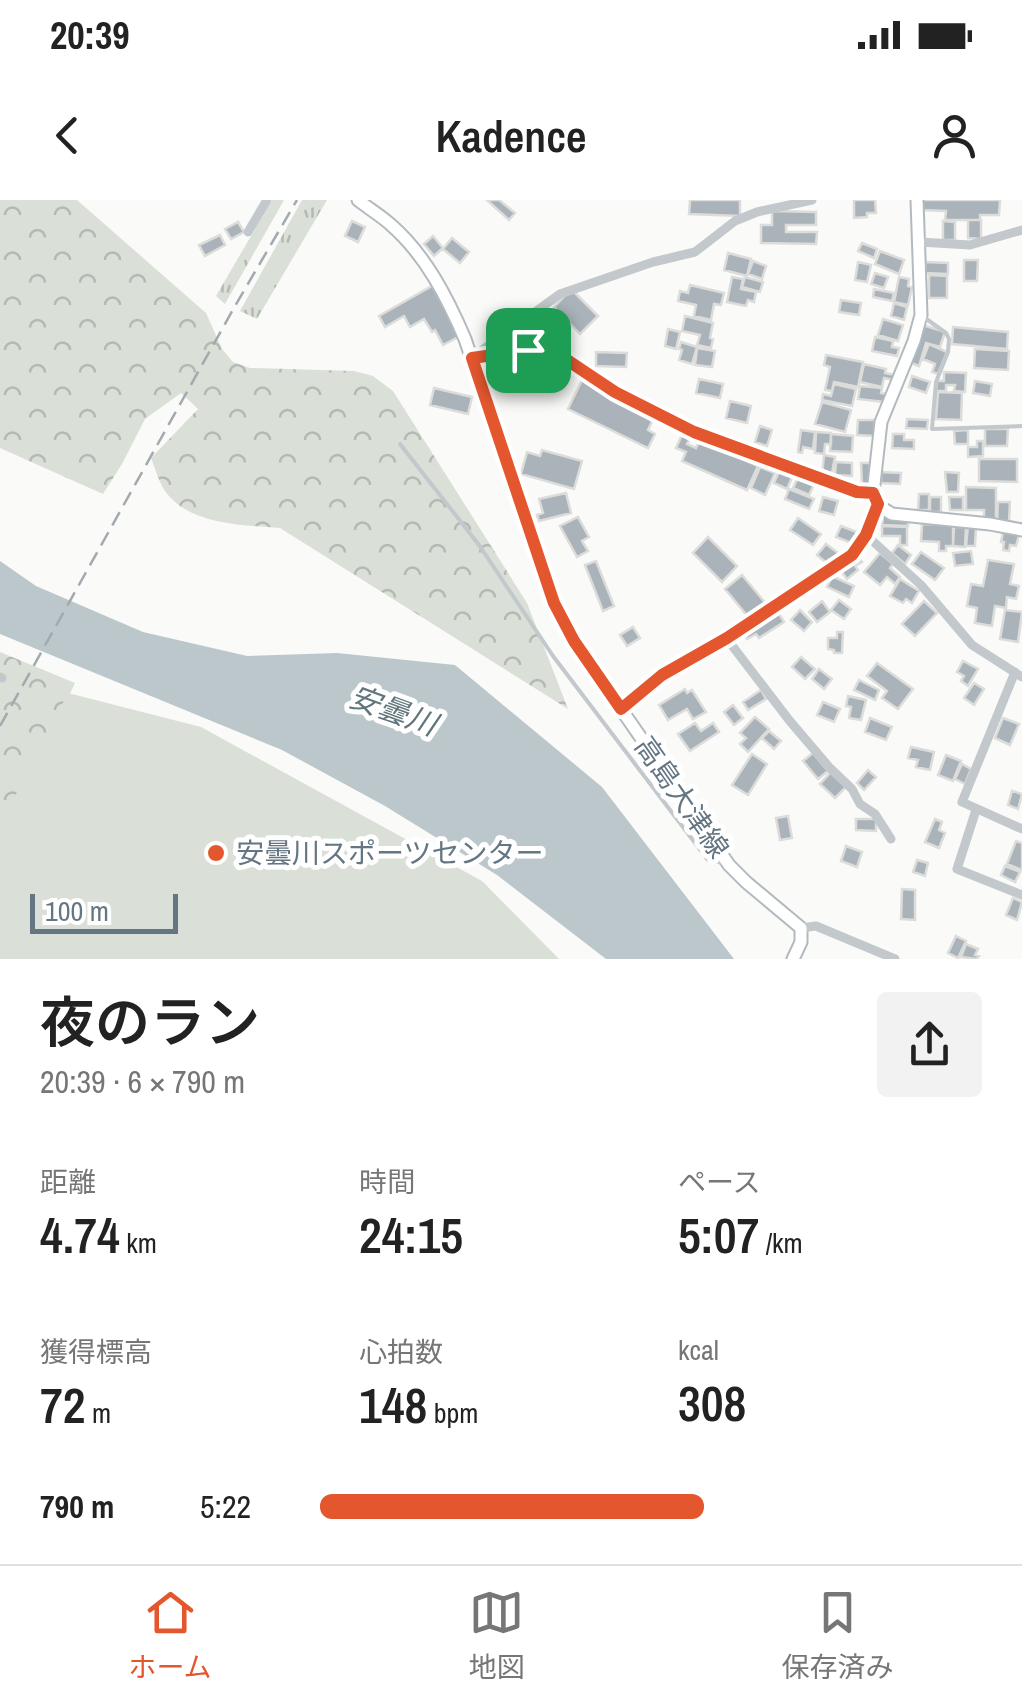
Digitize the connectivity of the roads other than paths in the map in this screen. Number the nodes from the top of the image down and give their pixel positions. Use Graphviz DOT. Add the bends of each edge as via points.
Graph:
graph roads {
  1 [pos="267,200"];
  2 [pos="358,200"];
  3 [pos="812,200"];
  4 [pos="917,200"];
  5 [pos="1022,230"];
  6 [pos="248,232"];
  7 [pos="918,242"];
  8 [pos="921,315"];
  9 [pos="472,358"];
  10 [pos="1022,426"];
  11 [pos="400,444"];
  12 [pos="875,499"];
  13 [pos="1022,530"];
  14 [pos="866,535"];
  15 [pos="727,638"];
  16 [pos="1019,675"];
  17 [pos="621,709"];
  18 [pos="976,810"];
  19 [pos="1022,829"];
  20 [pos="891,838"];
  21 [pos="729,864"];
  22 [pos="1021,892"];
  23 [pos="800,928"];
  24 [pos="793,959"];
  25 [pos="894,959"];
  1 -- 6 [label="street"];
  2 -- 9 [label="main road, 高島大津線" via="420,256"];
  3 -- 9 [label="street" via="756,212 695,252 560,294"];
  4 -- 7 [label="main road"];
  5 -- 7 [label="street" via="970,245"];
  7 -- 8 [label="main road"];
  8 -- 10 [label="lane" via="948,339 932,429"];
  8 -- 12 [label="main road" via="882,422"];
  9 -- 12 [label="street" via="528,350 556,354 694,432"];
  9 -- 17 [label="main road, 高島大津線" via="554,603"];
  11 -- 21 [label="lane" via="708,860"];
  12 -- 13 [label="main road" via="892,514"];
  12 -- 14 [label="street"];
  14 -- 15 [label="street" via="852,555"];
  14 -- 16 [label="street" via="972,645"];
  15 -- 17 [label="street" via="662,675"];
  15 -- 20 [label="street"];
  16 -- 18 [label="street" via="962,802"];
  17 -- 21 [label="main road, 高島大津線"];
  18 -- 19 [label="street"];
  18 -- 22 [label="street" via="957,869"];
  21 -- 23 [label="main road, 高島大津線"];
  23 -- 24 [label="main road"];
  23 -- 25 [label="street" via="816,926"];
}
